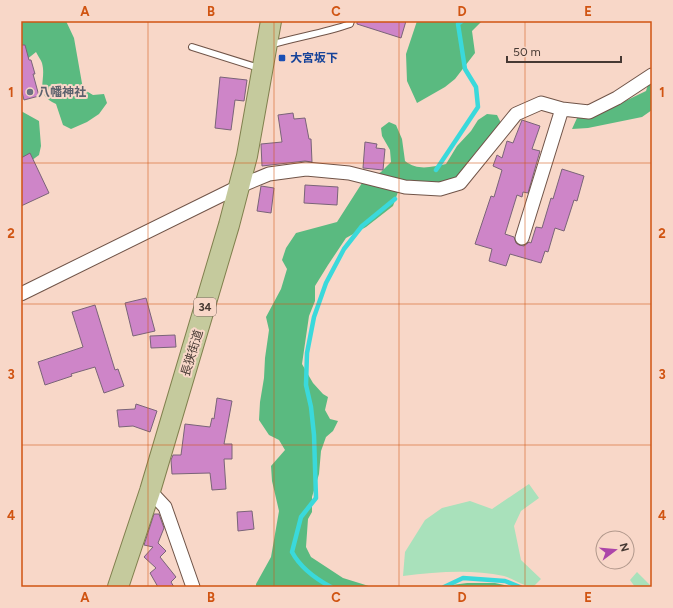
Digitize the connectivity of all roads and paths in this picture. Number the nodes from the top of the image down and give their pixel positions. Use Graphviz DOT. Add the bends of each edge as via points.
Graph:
graph roads {
  1 [pos="271,21"];
  2 [pos="351,21"];
  3 [pos="267,46"];
  4 [pos="192,47"];
  5 [pos="263,69"];
  6 [pos="652,75"];
  7 [pos="562,109"];
  8 [pos="240,186"];
  9 [pos="522,238"];
  10 [pos="21,294"];
  11 [pos="150,491"];
  12 [pos="118,587"];
  13 [pos="193,587"];
  1 -- 3 [label="main road, 長狭街道 / 34"];
  2 -- 3 [label="lane" via="350,24 327,32 301,36"];
  3 -- 5 [label="main road, 長狭街道 / 34"];
  4 -- 5 [label="lane"];
  5 -- 8 [label="main road, 長狭街道 / 34"];
  6 -- 7 [label="street" via="617,98 589,112"];
  7 -- 8 [label="street" via="541,103 516,114 460,183 440,189 405,187 349,173 306,169 269,174"];
  7 -- 9 [label="street"];
  8 -- 10 [label="street"];
  8 -- 11 [label="main road, 長狭街道 / 34"];
  11 -- 12 [label="main road, 長狭街道 / 34"];
  11 -- 13 [label="street" via="165,507"];
}
